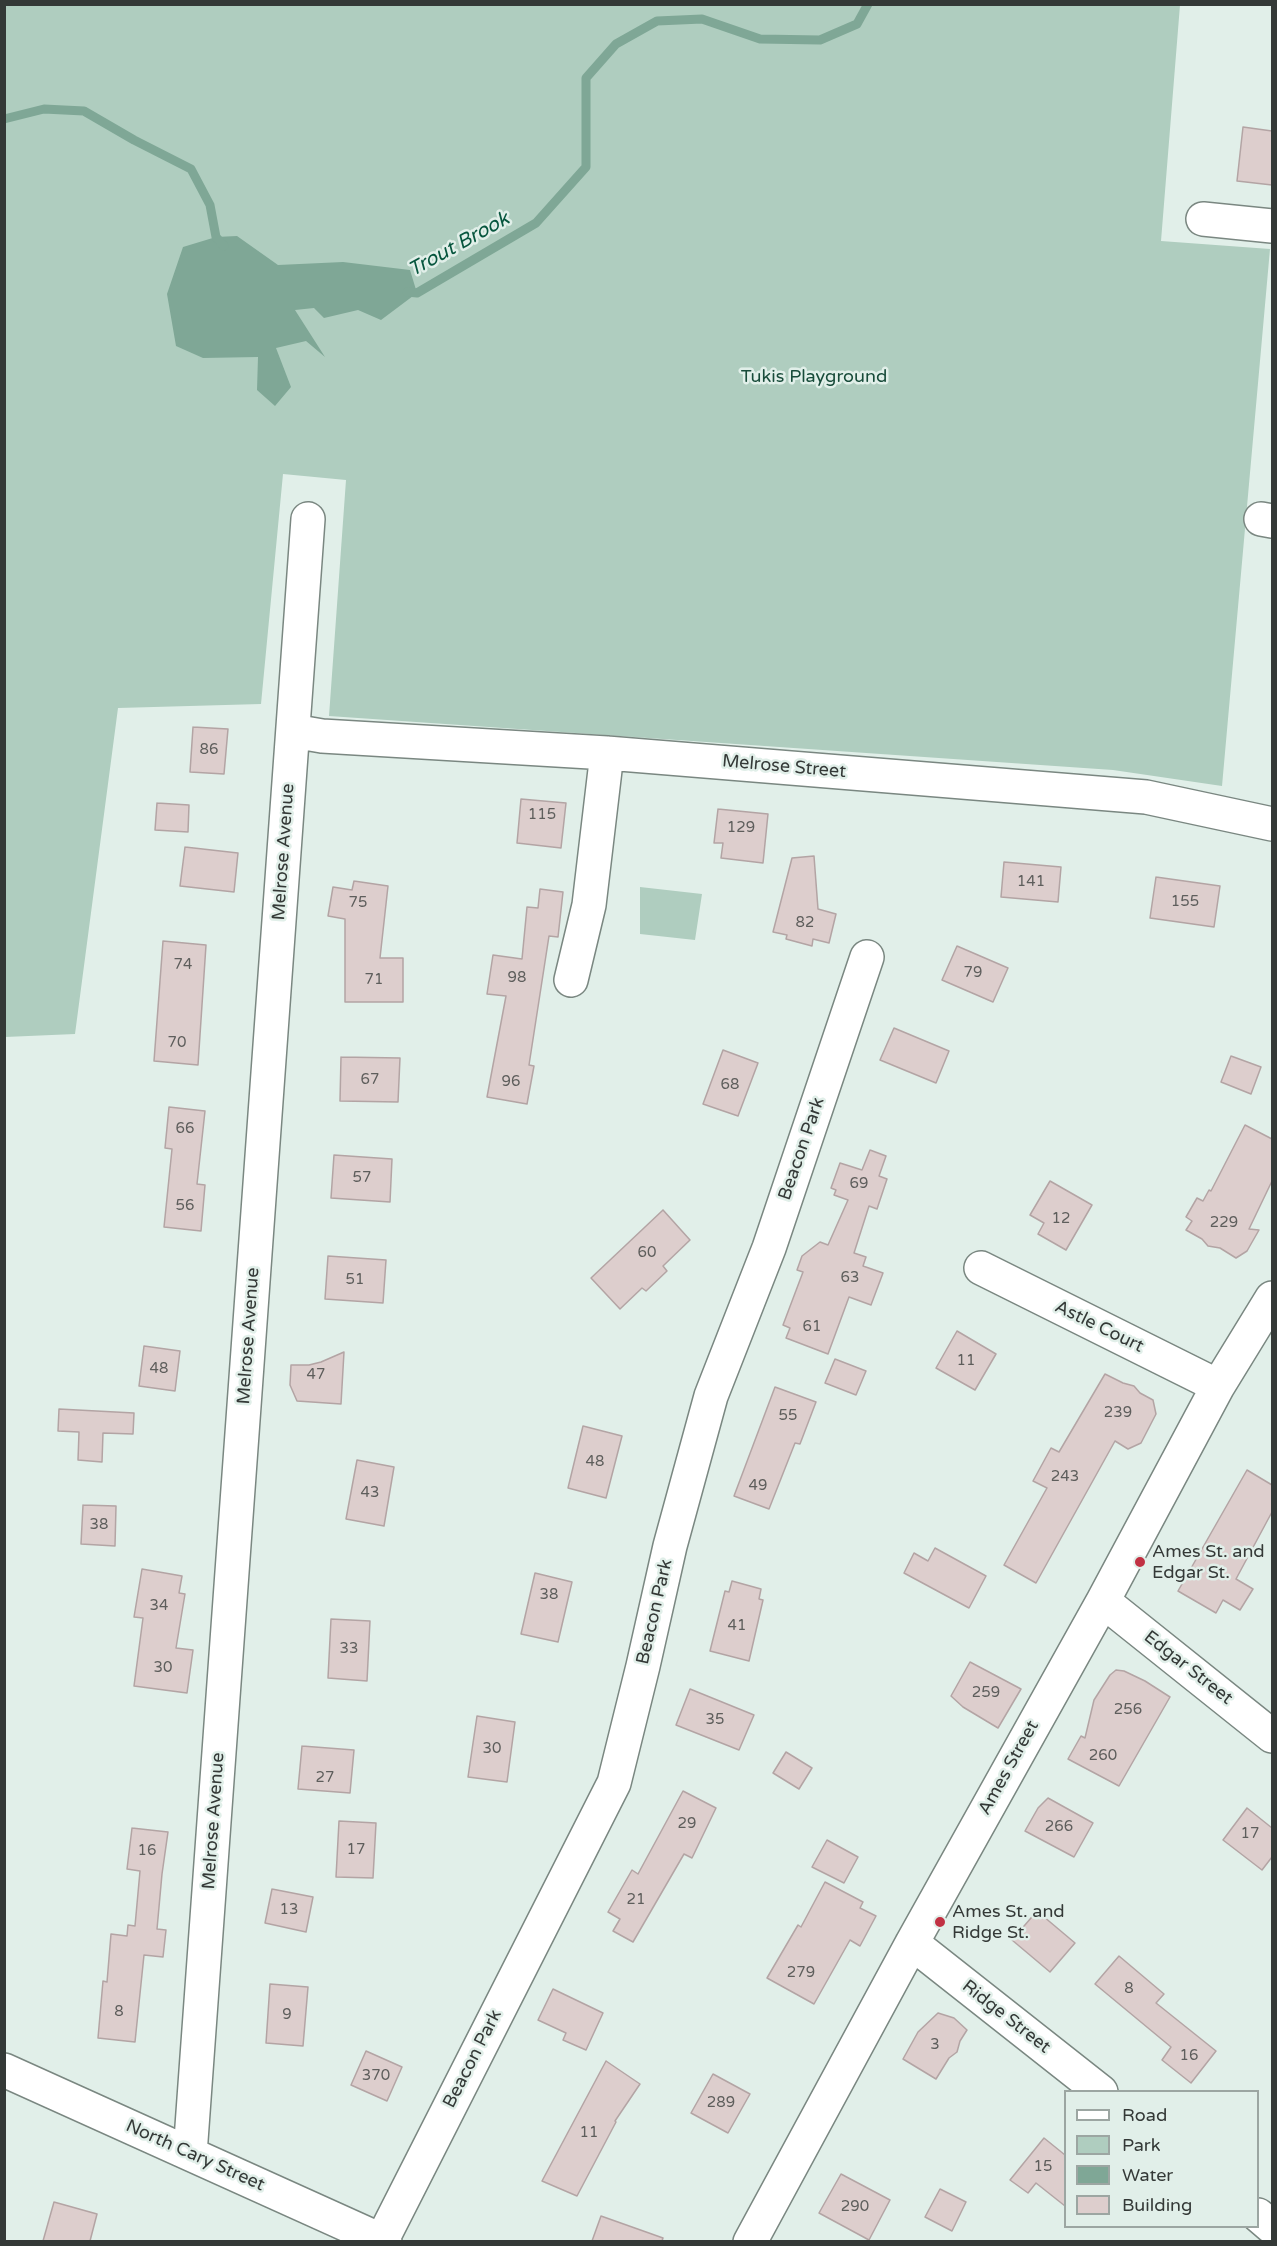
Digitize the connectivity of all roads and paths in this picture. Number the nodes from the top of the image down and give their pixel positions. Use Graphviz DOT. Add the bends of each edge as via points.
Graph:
graph roads {
  1 [pos="1203,219"];
  2 [pos="1272,226"];
  3 [pos="308,519"];
  4 [pos="293,731"];
  5 [pos="608,753"];
  6 [pos="1272,824"];
  7 [pos="867,957"];
  8 [pos="571,980"];
  9 [pos="981,1268"];
  10 [pos="1272,1298"];
  11 [pos="1218,1386"];
  12 [pos="1103,1601"];
  13 [pos="1272,1736"];
  14 [pos="912,1943"];
  15 [pos="4,2070"];
  16 [pos="1100,2090"];
  17 [pos="190,2154"];
  18 [pos="1259,2217"];
  19 [pos="1272,2227"];
  20 [pos="383,2241"];
  21 [pos="750,2241"];
  1 -- 2 [label="street"];
  3 -- 4 [label="street, Melrose Avenue"];
  4 -- 5 [label="street, Melrose Street"];
  4 -- 17 [label="street, Melrose Avenue"];
  5 -- 6 [label="street, Melrose Street" via="1146,797"];
  5 -- 8 [label="street" via="590,905"];
  7 -- 20 [label="street, Beacon Park" via="769,1248 711,1396 670,1546 614,1783"];
  9 -- 11 [label="street, Astle Court"];
  10 -- 11 [label="street, Ames Street"];
  11 -- 12 [label="street, Ames Street"];
  12 -- 13 [label="street, Edgar Street"];
  12 -- 14 [label="street, Ames Street"];
  14 -- 16 [label="street, Ridge Street"];
  14 -- 21 [label="street, Ames Street"];
  15 -- 17 [label="street, North Cary Street"];
  17 -- 20 [label="street, North Cary Street"];
  18 -- 19 [label="street"];
}
